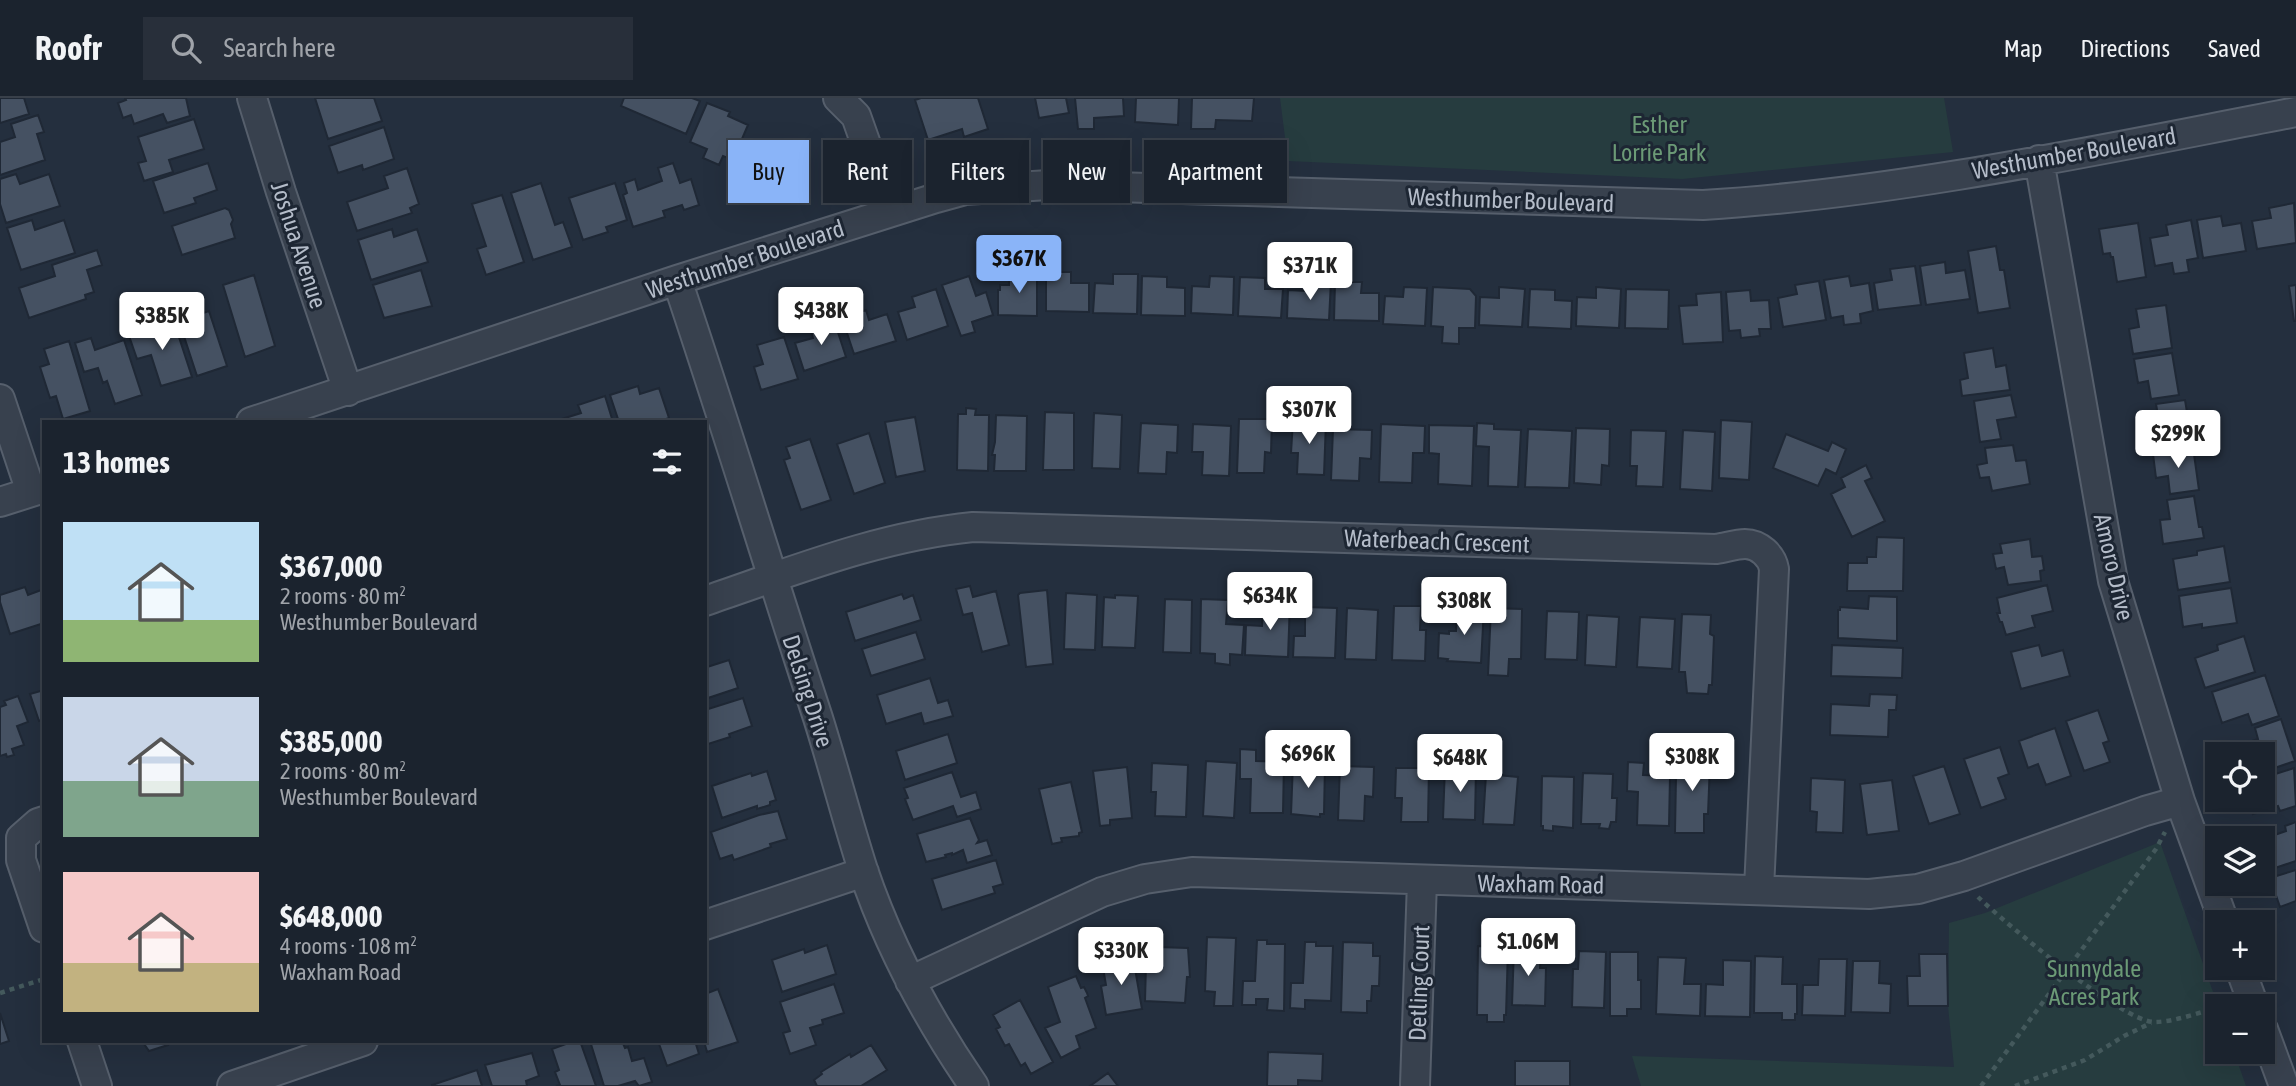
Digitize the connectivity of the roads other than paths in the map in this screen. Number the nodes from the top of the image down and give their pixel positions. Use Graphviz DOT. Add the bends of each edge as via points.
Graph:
graph roads {
  1 [pos="252,98"];
  2 [pos="838,98"];
  3 [pos="2296,113"];
  4 [pos="2039,160"];
  5 [pos="890,212"];
  6 [pos="677,280"];
  7 [pos="348,391"];
  8 [pos="0,399"];
  9 [pos="257,420"];
  10 [pos="38,490"];
  11 [pos="0,502"];
  12 [pos="772,578"];
  13 [pos="707,600"];
  14 [pos="2180,801"];
  15 [pos="42,822"];
  16 [pos="864,872"];
  17 [pos="1422,881"];
  18 [pos="1759,889"];
  19 [pos="2220,910"];
  20 [pos="42,922"];
  21 [pos="707,924"];
  22 [pos="910,981"];
  23 [pos="83,1043"];
  24 [pos="357,1043"];
  25 [pos="2275,1051"];
  26 [pos="2286,1071"];
  27 [pos="1416,1085"];
  28 [pos="97,1086"];
  29 [pos="232,1086"];
  30 [pos="974,1086"];
  1 -- 7 [label="street, Joshua Avenue"];
  2 -- 5 [label="street" via="856,116"];
  3 -- 4 [label="street, Westhumber Boulevard"];
  4 -- 5 [label="street, Westhumber Boulevard" via="1790,198 1703,205 1049,185 965,190"];
  4 -- 14 [label="street, Amoro Drive" via="2113,580"];
  5 -- 6 [label="street, Westhumber Boulevard"];
  6 -- 7 [label="street, Westhumber Boulevard"];
  6 -- 12 [label="street, Delsing Drive"];
  7 -- 9 [label="street, Westhumber Boulevard"];
  8 -- 10 [label="street"];
  10 -- 11 [label="street"];
  12 -- 13 [label="street"];
  12 -- 16 [label="street, Delsing Drive"];
  12 -- 18 [label="street, Waterbeach Crescent" via="878,543 973,527 1716,549 1746,543 1773,559 1774,569"];
  14 -- 18 [label="street, Waxham Road" via="1918,888 1869,894"];
  14 -- 19 [label="street, Amoro Drive"];
  15 -- 20 [label="street" via="21,838 21,860"];
  16 -- 21 [label="street"];
  16 -- 22 [label="street, Delsing Drive"];
  17 -- 18 [label="street, Waxham Road"];
  17 -- 22 [label="street, Waxham Road" via="1192,872 1145,879 1102,892"];
  17 -- 27 [label="street, Detling Court"];
  22 -- 30 [label="street, Delsing Drive"];
  23 -- 28 [label="street"];
  24 -- 29 [label="street"];
  25 -- 26 [label="street"];
}
